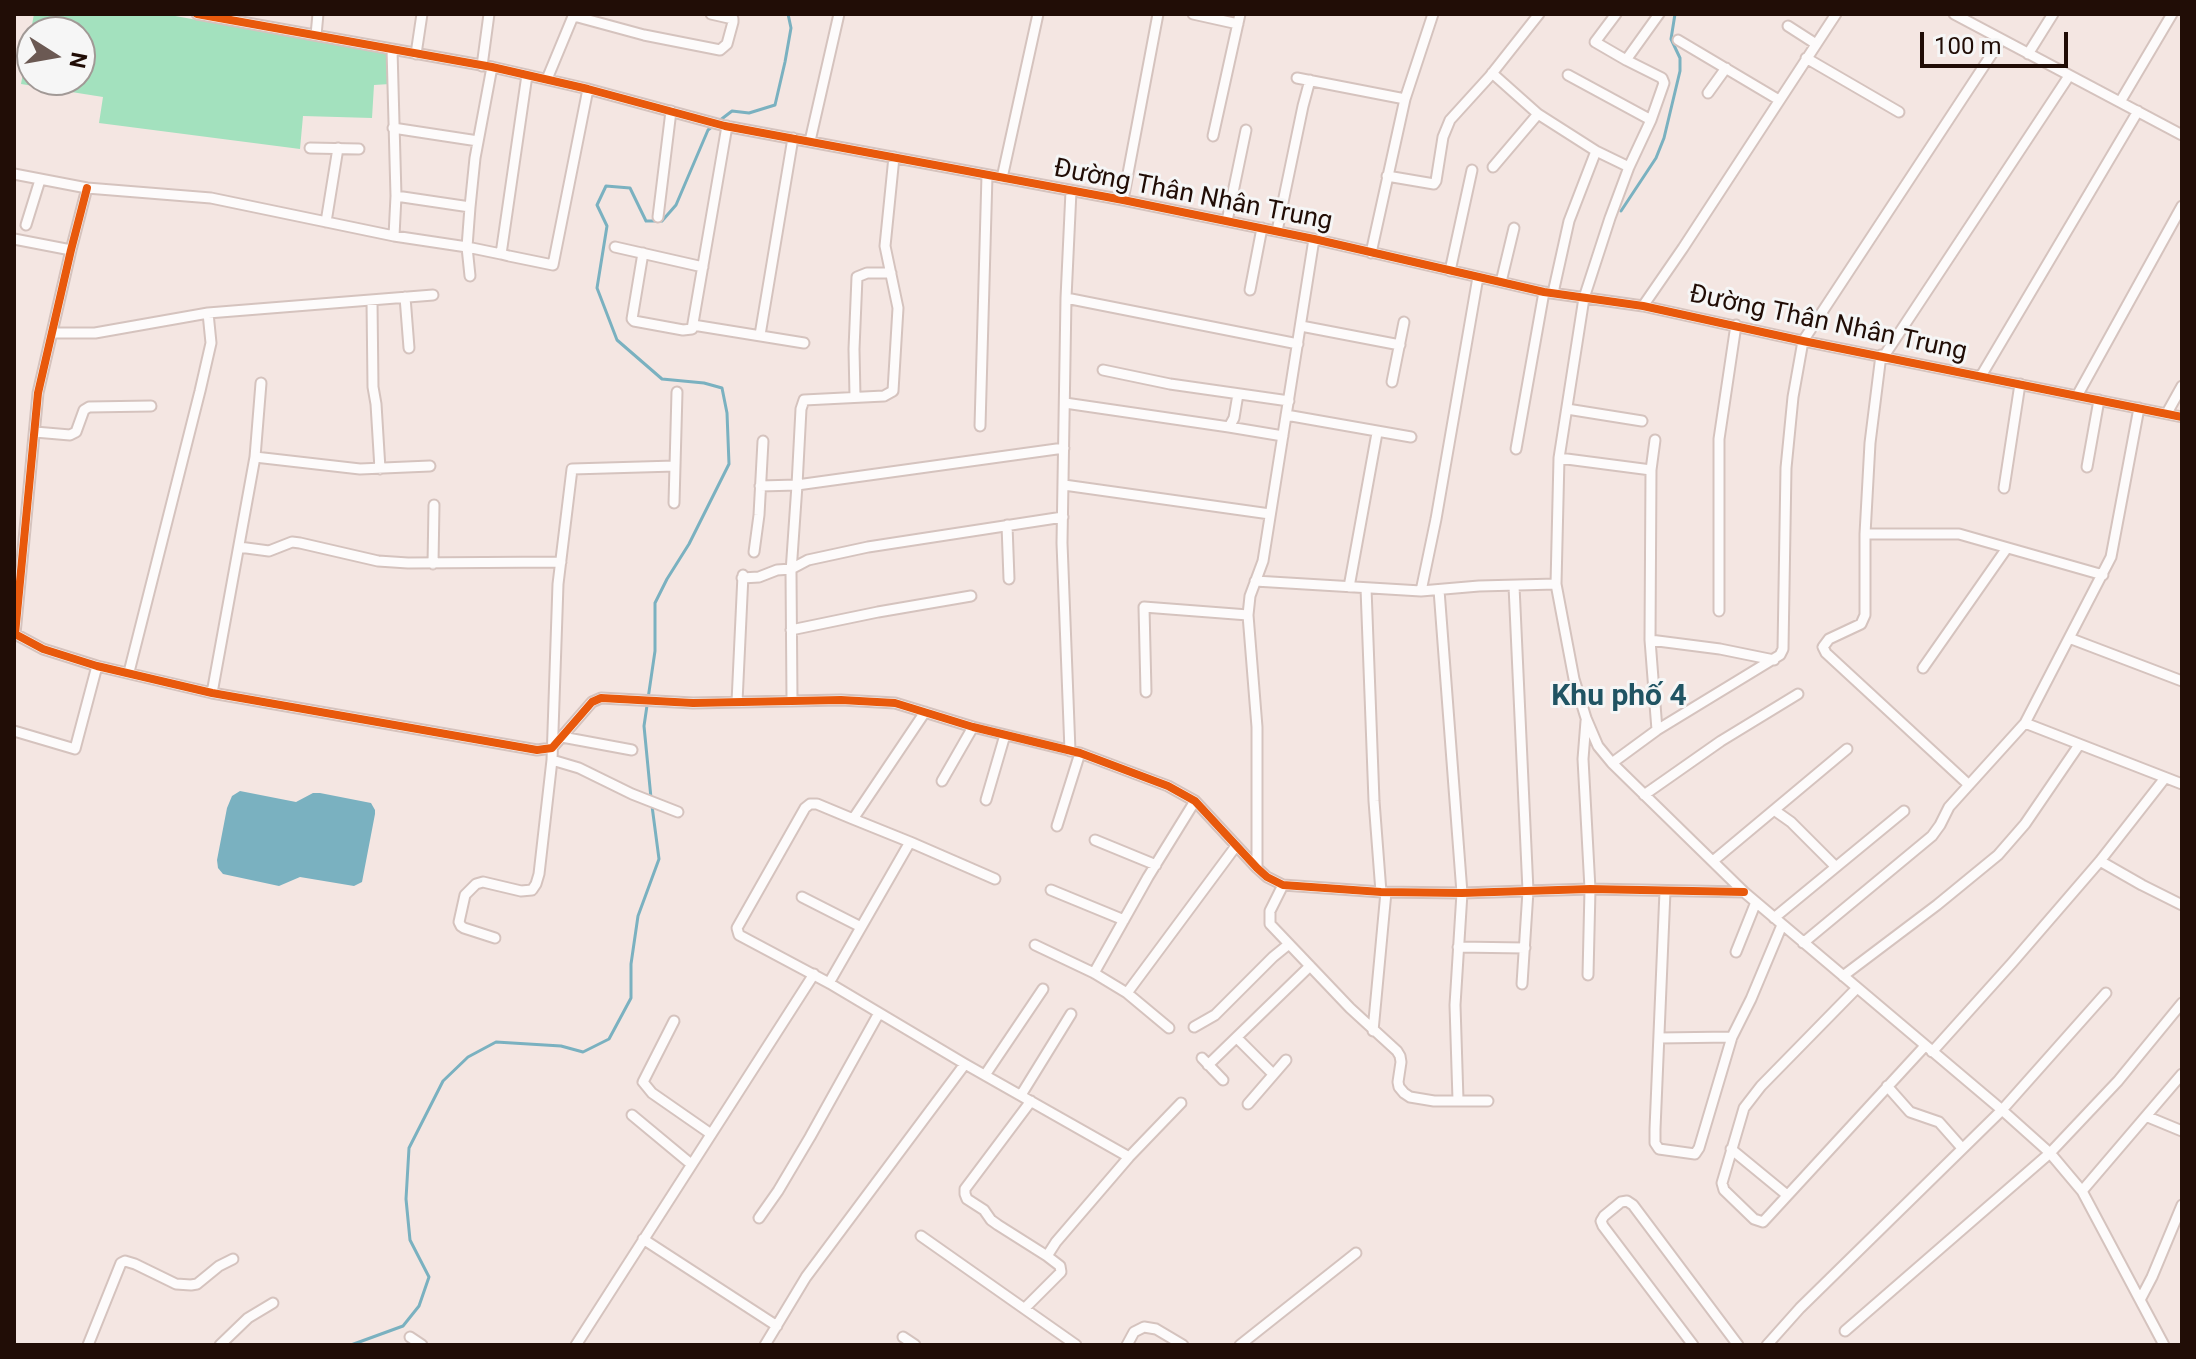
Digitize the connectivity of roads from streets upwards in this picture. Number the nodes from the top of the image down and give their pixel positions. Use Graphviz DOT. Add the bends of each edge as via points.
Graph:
graph roads {
  1 [pos="197,14"];
  2 [pos="318,14"];
  3 [pos="422,14"];
  4 [pos="489,14"];
  5 [pos="711,14"];
  6 [pos="839,14"];
  7 [pos="1038,14"];
  8 [pos="1158,14"];
  9 [pos="1193,14"];
  10 [pos="1432,14"];
  11 [pos="1539,14"];
  12 [pos="1616,14"];
  13 [pos="1659,14"];
  14 [pos="1836,14"];
  15 [pos="2053,14"];
  16 [pos="2172,14"];
  17 [pos="574,15"];
  18 [pos="1962,16"];
  19 [pos="1239,19"];
  20 [pos="1788,26"];
  21 [pos="316,35"];
  22 [pos="1678,40"];
  23 [pos="2001,40"];
  24 [pos="1816,44"];
  25 [pos="392,49"];
  26 [pos="416,54"];
  27 [pos="2028,54"];
  28 [pos="1806,58"];
  29 [pos="1626,60"];
  30 [pos="487,66"];
  31 [pos="1726,68"];
  32 [pos="1492,73"];
  33 [pos="527,75"];
  34 [pos="1568,75"];
  35 [pos="2069,76"];
  36 [pos="1297,78"];
  37 [pos="547,79"];
  38 [pos="1310,80"];
  39 [pos="588,89"];
  40 [pos="1708,93"];
  41 [pos="1405,99"];
  42 [pos="1779,100"];
  43 [pos="2120,102"];
  44 [pos="671,111"];
  45 [pos="2138,111"];
  46 [pos="1899,112"];
  47 [pos="1538,114"];
  48 [pos="1651,120"];
  49 [pos="726,126"];
  50 [pos="393,128"];
  51 [pos="1246,130"];
  52 [pos="2181,132"];
  53 [pos="1213,136"];
  54 [pos="793,138"];
  55 [pos="478,141"];
  56 [pos="810,141"];
  57 [pos="310,148"];
  58 [pos="338,148"];
  59 [pos="359,149"];
  60 [pos="1596,151"];
  61 [pos="894,157"];
  62 [pos="1493,167"];
  63 [pos="1629,167"];
  64 [pos="1472,170"];
  65 [pos="14,174"];
  66 [pos="987,175"];
  67 [pos="1387,176"];
  68 [pos="1002,178"];
  69 [pos="40,180"];
  70 [pos="87,188"];
  71 [pos="1071,191"];
  72 [pos="396,196"];
  73 [pos="1123,200"];
  74 [pos="2182,206"];
  75 [pos="470,207"];
  76 [pos="658,217"];
  77 [pos="1227,221"];
  78 [pos="326,222"];
  79 [pos="26,225"];
  80 [pos="1262,228"];
  81 [pos="1514,228"];
  82 [pos="1277,231"];
  83 [pos="394,236"];
  84 [pos="14,239"];
  85 [pos="1314,239"];
  86 [pos="467,247"];
  87 [pos="615,247"];
  88 [pos="71,250"];
  89 [pos="643,253"];
  90 [pos="1371,253"];
  91 [pos="501,254"];
  92 [pos="703,267"];
  93 [pos="1450,271"];
  94 [pos="891,273"];
  95 [pos="470,276"];
  96 [pos="1478,277"];
  97 [pos="1501,282"];
  98 [pos="1250,290"];
  99 [pos="1548,292"];
  100 [pos="433,295"];
  101 [pos="405,297"];
  102 [pos="1066,298"];
  103 [pos="1584,298"];
  104 [pos="372,301"];
  105 [pos="1643,306"];
  106 [pos="208,313"];
  107 [pos="1404,322"];
  108 [pos="693,325"];
  109 [pos="1736,325"];
  110 [pos="1301,326"];
  111 [pos="53,333"];
  112 [pos="760,335"];
  113 [pos="1803,341"];
  114 [pos="804,343"];
  115 [pos="1298,344"];
  116 [pos="1400,345"];
  117 [pos="409,348"];
  118 [pos="1883,356"];
  119 [pos="1103,370"];
  120 [pos="1981,376"];
  121 [pos="1392,382"];
  122 [pos="261,383"];
  123 [pos="2020,384"];
  124 [pos="2182,386"];
  125 [pos="677,392"];
  126 [pos="1238,394"];
  127 [pos="2077,396"];
  128 [pos="855,397"];
  129 [pos="2099,400"];
  130 [pos="1289,401"];
  131 [pos="1065,403"];
  132 [pos="151,406"];
  133 [pos="2139,408"];
  134 [pos="1567,409"];
  135 [pos="2167,413"];
  136 [pos="1286,415"];
  137 [pos="2182,417"];
  138 [pos="1642,421"];
  139 [pos="980,426"];
  140 [pos="1229,427"];
  141 [pos="35,432"];
  142 [pos="1377,433"];
  143 [pos="1283,436"];
  144 [pos="1411,437"];
  145 [pos="1655,440"];
  146 [pos="763,441"];
  147 [pos="1064,448"];
  148 [pos="1516,449"];
  149 [pos="255,457"];
  150 [pos="1559,458"];
  151 [pos="430,466"];
  152 [pos="675,466"];
  153 [pos="2087,467"];
  154 [pos="380,469"];
  155 [pos="1651,470"];
  156 [pos="797,485"];
  157 [pos="1064,485"];
  158 [pos="760,486"];
  159 [pos="2004,488"];
  160 [pos="674,503"];
  161 [pos="434,505"];
  162 [pos="1270,514"];
  163 [pos="1063,517"];
  164 [pos="1007,525"];
  165 [pos="1865,534"];
  166 [pos="239,547"];
  167 [pos="2007,548"];
  168 [pos="754,552"];
  169 [pos="561,562"];
  170 [pos="433,564"];
  171 [pos="791,569"];
  172 [pos="2103,575"];
  173 [pos="1009,579"];
  174 [pos="1255,581"];
  175 [pos="1556,584"];
  176 [pos="1514,586"];
  177 [pos="1349,587"];
  178 [pos="1366,588"];
  179 [pos="1439,590"];
  180 [pos="1421,591"];
  181 [pos="971,596"];
  182 [pos="1719,611"];
  183 [pos="1248,615"];
  184 [pos="791,630"];
  185 [pos="15,634"];
  186 [pos="2069,638"];
  187 [pos="1650,640"];
  188 [pos="1774,660"];
  189 [pos="97,666"];
  190 [pos="1923,668"];
  191 [pos="129,672"];
  192 [pos="2182,681"];
  193 [pos="1146,692"];
  194 [pos="212,693"];
  195 [pos="1798,694"];
  196 [pos="792,700"];
  197 [pos="737,702"];
  198 [pos="925,712"];
  199 [pos="1586,718"];
  200 [pos="2025,723"];
  201 [pos="973,727"];
  202 [pos="1657,730"];
  203 [pos="14,731"];
  204 [pos="1005,735"];
  205 [pos="562,737"];
  206 [pos="2079,745"];
  207 [pos="552,748"];
  208 [pos="1847,749"];
  209 [pos="632,750"];
  210 [pos="1075,752"];
  211 [pos="552,760"];
  212 [pos="1612,763"];
  213 [pos="2165,778"];
  214 [pos="942,781"];
  215 [pos="2182,784"];
  216 [pos="1969,785"];
  217 [pos="1644,795"];
  218 [pos="986,800"];
  219 [pos="1195,801"];
  220 [pos="1774,810"];
  221 [pos="1904,811"];
  222 [pos="678,812"];
  223 [pos="853,819"];
  224 [pos="1057,826"];
  225 [pos="1095,840"];
  226 [pos="910,842"];
  227 [pos="1236,846"];
  228 [pos="1713,861"];
  229 [pos="2100,861"];
  230 [pos="1156,865"];
  231 [pos="1836,867"];
  232 [pos="1257,868"];
  233 [pos="995,879"];
  234 [pos="1283,885"];
  235 [pos="1590,889"];
  236 [pos="1051,890"];
  237 [pos="1528,891"];
  238 [pos="1665,891"];
  239 [pos="1384,892"];
  240 [pos="1744,892"];
  241 [pos="1462,893"];
  242 [pos="802,897"];
  243 [pos="1756,902"];
  244 [pos="2182,905"];
  245 [pos="1124,920"];
  246 [pos="1778,922"];
  247 [pos="861,927"];
  248 [pos="495,938"];
  249 [pos="1803,943"];
  250 [pos="1289,944"];
  251 [pos="1035,945"];
  252 [pos="1458,947"];
  253 [pos="1525,948"];
  254 [pos="1736,952"];
  255 [pos="1310,966"];
  256 [pos="1094,973"];
  257 [pos="814,974"];
  258 [pos="1588,975"];
  259 [pos="1843,976"];
  260 [pos="829,983"];
  261 [pos="1522,984"];
  262 [pos="1857,988"];
  263 [pos="1043,989"];
  264 [pos="1127,993"];
  265 [pos="2106,993"];
  266 [pos="2182,1003"];
  267 [pos="879,1013"];
  268 [pos="1071,1014"];
  269 [pos="674,1021"];
  270 [pos="1194,1027"];
  271 [pos="1169,1028"];
  272 [pos="1373,1031"];
  273 [pos="1732,1037"];
  274 [pos="1237,1038"];
  275 [pos="1659,1038"];
  276 [pos="1928,1049"];
  277 [pos="1286,1060"];
  278 [pos="965,1064"];
  279 [pos="1273,1074"];
  280 [pos="2182,1074"];
  281 [pos="985,1075"];
  282 [pos="1223,1080"];
  283 [pos="1887,1086"];
  284 [pos="1021,1095"];
  285 [pos="1458,1100"];
  286 [pos="1031,1101"];
  287 [pos="1488,1101"];
  288 [pos="1181,1103"];
  289 [pos="1248,1104"];
  290 [pos="2002,1110"];
  291 [pos="632,1115"];
  292 [pos="2148,1117"];
  293 [pos="2182,1131"];
  294 [pos="711,1134"];
  295 [pos="1962,1148"];
  296 [pos="1731,1149"];
  297 [pos="2050,1153"];
  298 [pos="1129,1157"];
  299 [pos="691,1164"];
  300 [pos="2082,1191"];
  301 [pos="1787,1195"];
  302 [pos="2182,1205"];
  303 [pos="759,1218"];
  304 [pos="921,1236"];
  305 [pos="643,1239"];
  306 [pos="1356,1253"];
  307 [pos="1047,1256"];
  308 [pos="233,1259"];
  309 [pos="2140,1300"];
  310 [pos="273,1303"];
  311 [pos="1025,1308"];
  312 [pos="777,1326"];
  313 [pos="1845,1331"];
  314 [pos="410,1337"];
  315 [pos="903,1337"];
  316 [pos="88,1345"];
  317 [pos="220,1345"];
  318 [pos="422,1345"];
  319 [pos="576,1345"];
  320 [pos="765,1345"];
  321 [pos="915,1345"];
  322 [pos="1076,1345"];
  323 [pos="1127,1345"];
  324 [pos="1183,1345"];
  325 [pos="1240,1345"];
  326 [pos="1693,1345"];
  327 [pos="1738,1345"];
  328 [pos="1767,1345"];
  329 [pos="2164,1345"];
  1 -- 21 [label="street, Đường Thân Nhân Trung"];
  2 -- 21 [label="street"];
  3 -- 26 [label="street"];
  4 -- 30 [label="street"];
  5 -- 17 [label="street" via="733,19 727,44 720,50"];
  6 -- 56 [label="street"];
  7 -- 68 [label="street"];
  8 -- 73 [label="street"];
  9 -- 19 [label="street"];
  10 -- 41 [label="street"];
  11 -- 32 [label="street"];
  12 -- 29 [label="street" via="1595,42"];
  13 -- 29 [label="street"];
  14 -- 24 [label="street"];
  15 -- 27 [label="street"];
  16 -- 43 [label="street"];
  17 -- 37 [label="street"];
  18 -- 23 [label="street"];
  19 -- 53 [label="street"];
  20 -- 24 [label="street"];
  21 -- 25 [label="street, Đường Thân Nhân Trung"];
  22 -- 31 [label="street"];
  23 -- 27 [label="street"];
  23 -- 113 [label="street"];
  24 -- 28 [label="street"];
  25 -- 26 [label="street, Đường Thân Nhân Trung"];
  25 -- 50 [label="street"];
  26 -- 30 [label="street, Đường Thân Nhân Trung"];
  27 -- 35 [label="street"];
  28 -- 42 [label="street"];
  28 -- 46 [label="street"];
  29 -- 48 [label="street" via="1664,80"];
  30 -- 33 [label="street, Đường Thân Nhân Trung"];
  30 -- 55 [label="street"];
  31 -- 40 [label="street"];
  31 -- 42 [label="street"];
  32 -- 47 [label="street"];
  32 -- 67 [label="street" via="1450,120 1434,184"];
  33 -- 37 [label="street, Đường Thân Nhân Trung"];
  33 -- 91 [label="street"];
  34 -- 48 [label="street"];
  35 -- 43 [label="street"];
  35 -- 118 [label="street"];
  36 -- 38 [label="street"];
  37 -- 39 [label="street, Đường Thân Nhân Trung"];
  38 -- 41 [label="street"];
  38 -- 82 [label="street"];
  39 -- 44 [label="street, Đường Thân Nhân Trung"];
  39 -- 91 [label="street" via="553,265"];
  41 -- 67 [label="street"];
  42 -- 105 [label="street"];
  43 -- 45 [label="street"];
  44 -- 49 [label="street, Đường Thân Nhân Trung"];
  44 -- 76 [label="street"];
  45 -- 52 [label="street"];
  45 -- 120 [label="street"];
  47 -- 60 [label="street"];
  47 -- 62 [label="street"];
  48 -- 63 [label="street"];
  49 -- 54 [label="street, Đường Thân Nhân Trung"];
  49 -- 92 [label="street"];
  50 -- 55 [label="street"];
  50 -- 72 [label="street"];
  51 -- 77 [label="street"];
  54 -- 56 [label="street, Đường Thân Nhân Trung"];
  54 -- 112 [label="street"];
  55 -- 75 [label="street"];
  56 -- 61 [label="street, Đường Thân Nhân Trung"];
  57 -- 58 [label="street"];
  58 -- 59 [label="street"];
  58 -- 78 [label="street"];
  60 -- 63 [label="street"];
  60 -- 99 [label="street"];
  61 -- 66 [label="street, Đường Thân Nhân Trung"];
  61 -- 94 [label="street" via="885,246"];
  63 -- 103 [label="street"];
  64 -- 93 [label="street"];
  65 -- 69 [label="street"];
  66 -- 68 [label="street, Đường Thân Nhân Trung"];
  66 -- 139 [label="street"];
  67 -- 90 [label="street"];
  68 -- 71 [label="street, Đường Thân Nhân Trung"];
  69 -- 70 [label="street"];
  69 -- 79 [label="street"];
  70 -- 78 [label="street" via="211,198"];
  70 -- 88 [label="street"];
  71 -- 73 [label="street, Đường Thân Nhân Trung"];
  71 -- 102 [label="street"];
  72 -- 75 [label="street"];
  72 -- 83 [label="street"];
  73 -- 77 [label="street, Đường Thân Nhân Trung"];
  74 -- 127 [label="street"];
  75 -- 86 [label="street"];
  77 -- 80 [label="street, Đường Thân Nhân Trung"];
  78 -- 83 [label="street"];
  80 -- 82 [label="street, Đường Thân Nhân Trung"];
  80 -- 98 [label="street"];
  81 -- 97 [label="street"];
  82 -- 85 [label="street, Đường Thân Nhân Trung"];
  83 -- 86 [label="street"];
  84 -- 88 [label="street"];
  85 -- 90 [label="street, Đường Thân Nhân Trung"];
  85 -- 110 [label="street"];
  86 -- 91 [label="street"];
  86 -- 95 [label="street"];
  87 -- 89 [label="street"];
  88 -- 111 [label="street"];
  89 -- 92 [label="street"];
  89 -- 108 [label="street" via="632,319 683,330"];
  90 -- 93 [label="street, Đường Thân Nhân Trung"];
  92 -- 108 [label="street"];
  93 -- 96 [label="street, Đường Thân Nhân Trung"];
  94 -- 128 [label="street" via="857,277"];
  94 -- 128 [label="street" via="898,308 893,391"];
  96 -- 97 [label="street, Đường Thân Nhân Trung"];
  96 -- 180 [label="street"];
  97 -- 99 [label="street, Đường Thân Nhân Trung"];
  99 -- 103 [label="street, Đường Thân Nhân Trung"];
  99 -- 148 [label="street"];
  100 -- 101 [label="street"];
  101 -- 104 [label="street"];
  101 -- 117 [label="street"];
  102 -- 115 [label="street"];
  102 -- 131 [label="street"];
  103 -- 105 [label="street, Đường Thân Nhân Trung"];
  103 -- 134 [label="street"];
  104 -- 106 [label="street"];
  104 -- 154 [label="street"];
  105 -- 109 [label="street, Đường Thân Nhân Trung"];
  106 -- 111 [label="street" via="95,333"];
  106 -- 191 [label="street" via="211,343"];
  107 -- 116 [label="street"];
  108 -- 112 [label="street"];
  109 -- 113 [label="street, Đường Thân Nhân Trung"];
  109 -- 182 [label="street" via="1719,439"];
  110 -- 115 [label="street"];
  110 -- 116 [label="street"];
  111 -- 141 [label="street" via="38,393"];
  112 -- 114 [label="street"];
  113 -- 118 [label="street, Đường Thân Nhân Trung"];
  113 -- 188 [label="street" via="1786,468 1783,649"];
  115 -- 130 [label="street"];
  116 -- 121 [label="street"];
  118 -- 120 [label="street, Đường Thân Nhân Trung"];
  118 -- 165 [label="street" via="1870,443"];
  119 -- 126 [label="street"];
  120 -- 123 [label="street, Đường Thân Nhân Trung"];
  122 -- 149 [label="street"];
  123 -- 127 [label="street, Đường Thân Nhân Trung"];
  123 -- 159 [label="street"];
  124 -- 135 [label="street"];
  125 -- 152 [label="street"];
  126 -- 130 [label="street"];
  126 -- 140 [label="street"];
  127 -- 129 [label="street, Đường Thân Nhân Trung"];
  128 -- 156 [label="street" via="802,403"];
  129 -- 133 [label="street, Đường Thân Nhân Trung"];
  129 -- 153 [label="street"];
  130 -- 136 [label="street"];
  131 -- 140 [label="street"];
  131 -- 147 [label="street"];
  132 -- 141 [label="street" via="89,407 70,435"];
  133 -- 135 [label="street, Đường Thân Nhân Trung"];
  133 -- 172 [label="street" via="2111,557"];
  134 -- 138 [label="street"];
  134 -- 150 [label="street"];
  135 -- 137 [label="street, Đường Thân Nhân Trung"];
  136 -- 142 [label="street"];
  136 -- 143 [label="street"];
  140 -- 143 [label="street"];
  141 -- 185 [label="street"];
  142 -- 144 [label="street"];
  142 -- 177 [label="street"];
  143 -- 162 [label="street"];
  145 -- 155 [label="street"];
  146 -- 158 [label="street"];
  147 -- 156 [label="street"];
  147 -- 157 [label="street"];
  149 -- 154 [label="street"];
  149 -- 166 [label="street"];
  150 -- 155 [label="street"];
  150 -- 175 [label="street"];
  151 -- 154 [label="street"];
  152 -- 160 [label="street"];
  152 -- 169 [label="street" via="572,469"];
  155 -- 187 [label="street"];
  156 -- 158 [label="street"];
  156 -- 171 [label="street"];
  157 -- 162 [label="street"];
  157 -- 163 [label="street"];
  158 -- 168 [label="street"];
  161 -- 170 [label="street"];
  162 -- 174 [label="street"];
  163 -- 164 [label="street"];
  163 -- 210 [label="street"];
  164 -- 171 [label="street" via="822,556"];
  164 -- 173 [label="street"];
  165 -- 167 [label="street" via="1959,534"];
  165 -- 216 [label="street" via="1865,615 1861,624 1829,639 1823,649"];
  166 -- 170 [label="street" via="269,551 292,542 378,561"];
  166 -- 194 [label="street"];
  167 -- 172 [label="street"];
  167 -- 190 [label="street"];
  169 -- 170 [label="street"];
  169 -- 207 [label="street"];
  171 -- 184 [label="street"];
  171 -- 197 [label="street" via="743,575"];
  172 -- 186 [label="street"];
  174 -- 177 [label="street"];
  174 -- 183 [label="street"];
  175 -- 176 [label="street"];
  175 -- 199 [label="street"];
  176 -- 179 [label="street"];
  176 -- 237 [label="street"];
  177 -- 178 [label="street"];
  178 -- 180 [label="street"];
  178 -- 239 [label="street" via="1374,801"];
  179 -- 180 [label="street"];
  179 -- 241 [label="street"];
  181 -- 184 [label="street"];
  183 -- 193 [label="street" via="1144,607"];
  183 -- 232 [label="street" via="1257,727"];
  184 -- 196 [label="street"];
  185 -- 189 [label="street"];
  186 -- 192 [label="street"];
  186 -- 200 [label="street"];
  187 -- 188 [label="street"];
  187 -- 202 [label="street"];
  188 -- 202 [label="street"];
  189 -- 191 [label="street"];
  189 -- 203 [label="street" via="75,749"];
  191 -- 194 [label="street"];
  194 -- 207 [label="street" via="537,750"];
  195 -- 217 [label="street"];
  196 -- 197 [label="street"];
  196 -- 198 [label="street" via="872,700"];
  197 -- 205 [label="street" via="596,700"];
  198 -- 201 [label="street"];
  198 -- 223 [label="street"];
  199 -- 212 [label="street"];
  199 -- 235 [label="street"];
  200 -- 206 [label="street"];
  200 -- 216 [label="street"];
  201 -- 204 [label="street"];
  201 -- 214 [label="street"];
  202 -- 212 [label="street"];
  204 -- 210 [label="street"];
  204 -- 218 [label="street"];
  205 -- 207 [label="street"];
  205 -- 209 [label="street"];
  206 -- 213 [label="street"];
  206 -- 259 [label="street" via="1998,855"];
  207 -- 211 [label="street"];
  208 -- 220 [label="street"];
  210 -- 219 [label="street"];
  210 -- 224 [label="street"];
  211 -- 222 [label="street"];
  211 -- 248 [label="street" via="536,884 521,891 483,882 465,895 461,926"];
  212 -- 217 [label="street"];
  213 -- 215 [label="street"];
  213 -- 229 [label="street"];
  216 -- 249 [label="street" via="1932,836"];
  217 -- 228 [label="street"];
  219 -- 227 [label="street"];
  219 -- 230 [label="street"];
  220 -- 228 [label="street"];
  220 -- 231 [label="street"];
  221 -- 231 [label="street"];
  223 -- 226 [label="street"];
  223 -- 257 [label="street" via="817,804 805,808 737,928 739,935"];
  225 -- 230 [label="street"];
  226 -- 233 [label="street"];
  226 -- 247 [label="street"];
  227 -- 232 [label="street"];
  227 -- 264 [label="street"];
  228 -- 240 [label="street"];
  229 -- 244 [label="street"];
  229 -- 276 [label="street"];
  230 -- 245 [label="street"];
  231 -- 246 [label="street"];
  232 -- 234 [label="street"];
  234 -- 239 [label="street"];
  234 -- 250 [label="street" via="1269,918"];
  235 -- 237 [label="street"];
  235 -- 238 [label="street"];
  235 -- 258 [label="street"];
  236 -- 245 [label="street"];
  237 -- 241 [label="street"];
  237 -- 253 [label="street"];
  238 -- 240 [label="street"];
  238 -- 275 [label="street"];
  239 -- 241 [label="street"];
  239 -- 272 [label="street"];
  240 -- 243 [label="street"];
  241 -- 252 [label="street"];
  242 -- 247 [label="street"];
  243 -- 246 [label="street"];
  243 -- 254 [label="street"];
  245 -- 256 [label="street"];
  246 -- 249 [label="street"];
  246 -- 273 [label="street"];
  247 -- 260 [label="street"];
  249 -- 259 [label="street"];
  250 -- 255 [label="street"];
  250 -- 270 [label="street" via="1215,1015"];
  251 -- 256 [label="street"];
  252 -- 253 [label="street"];
  252 -- 285 [label="street"];
  253 -- 261 [label="street"];
  255 -- 272 [label="street"];
  255 -- 274 [label="street"];
  256 -- 264 [label="street"];
  257 -- 260 [label="street"];
  257 -- 294 [label="street"];
  259 -- 262 [label="street"];
  260 -- 267 [label="street"];
  262 -- 276 [label="street"];
  262 -- 296 [label="street" via="1749,1100"];
  263 -- 281 [label="street"];
  264 -- 271 [label="street"];
  265 -- 290 [label="street"];
  266 -- 297 [label="street"];
  267 -- 278 [label="street"];
  267 -- 303 [label="street"];
  268 -- 284 [label="street"];
  269 -- 294 [label="street" via="643,1082"];
  272 -- 285 [label="street" via="1400,1056 1398,1082 1404,1093 1434,1101"];
  273 -- 275 [label="street"];
  273 -- 275 [label="street" via="1695,1154 1659,1149 1655,1143"];
  274 -- 279 [label="street"];
  274 -- 282 [label="street" via="1205,1061"];
  276 -- 283 [label="street"];
  276 -- 290 [label="street"];
  277 -- 279 [label="street"];
  278 -- 281 [label="street"];
  278 -- 312 [label="street" via="806,1277"];
  279 -- 289 [label="street"];
  280 -- 292 [label="street"];
  281 -- 284 [label="street"];
  283 -- 295 [label="street" via="1910,1112 1939,1122"];
  283 -- 301 [label="street"];
  284 -- 286 [label="street"];
  285 -- 287 [label="street"];
  286 -- 298 [label="street"];
  286 -- 307 [label="street" via="965,1194 991,1220"];
  288 -- 298 [label="street"];
  290 -- 295 [label="street"];
  290 -- 297 [label="street"];
  291 -- 299 [label="street"];
  292 -- 293 [label="street"];
  292 -- 300 [label="street"];
  294 -- 299 [label="street"];
  295 -- 328 [label="street"];
  296 -- 301 [label="street"];
  296 -- 301 [label="street" via="1724,1190 1754,1219 1763,1222"];
  297 -- 300 [label="street"];
  297 -- 313 [label="street"];
  298 -- 307 [label="street"];
  299 -- 305 [label="street"];
  300 -- 309 [label="street"];
  302 -- 309 [label="street"];
  304 -- 311 [label="street"];
  305 -- 312 [label="street"];
  305 -- 319 [label="street"];
  306 -- 325 [label="street"];
  307 -- 311 [label="street" via="1061,1272"];
  308 -- 316 [label="street" via="191,1285 121,1263"];
  309 -- 329 [label="street"];
  310 -- 317 [label="street"];
  311 -- 322 [label="street"];
  312 -- 320 [label="street"];
  314 -- 318 [label="street"];
  315 -- 321 [label="street"];
  323 -- 324 [label="street" via="1144,1327"];
  326 -- 327 [label="street" via="1603,1226 1604,1216 1621,1202 1633,1205"];
}
